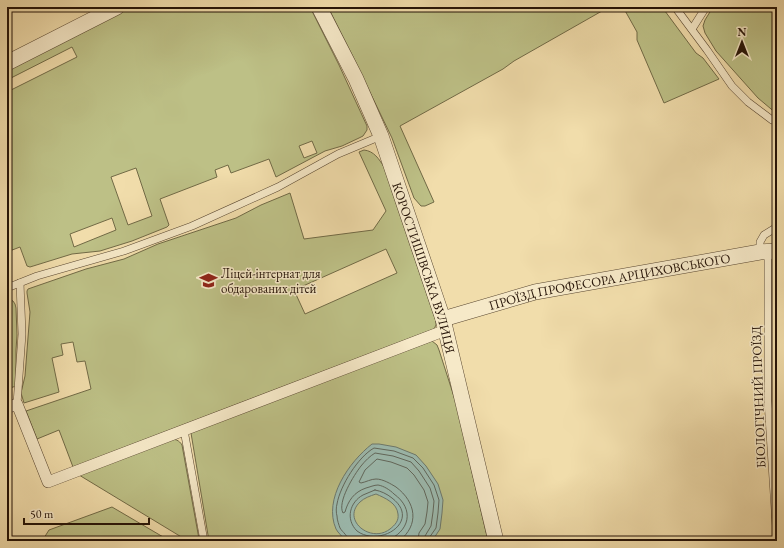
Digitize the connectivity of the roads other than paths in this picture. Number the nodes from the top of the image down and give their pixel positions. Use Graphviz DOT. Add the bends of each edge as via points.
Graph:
graph roads {
  1 [pos="117,7"];
  2 [pos="319,7"];
  3 [pos="675,7"];
  4 [pos="706,7"];
  5 [pos="692,29"];
  6 [pos="7,63"];
  7 [pos="777,122"];
  8 [pos="381,136"];
  9 [pos="777,227"];
  10 [pos="768,252"];
  11 [pos="20,283"];
  12 [pos="7,288"];
  13 [pos="445,325"];
  14 [pos="12,406"];
  15 [pos="184,430"];
  16 [pos="204,541"];
  17 [pos="496,541"];
  18 [pos="777,541"];
  1 -- 6 [label="street"];
  2 -- 8 [label="street, КОРОСТИШІВСЬКА ВУЛИЦЯ" via="356,78"];
  3 -- 5 [label="lane"];
  4 -- 5 [label="lane"];
  5 -- 7 [label="lane" via="732,86 748,102"];
  8 -- 11 [label="lane" via="338,154 278,187 192,226 124,251"];
  8 -- 13 [label="street, КОРОСТИШІВСЬКА ВУЛИЦЯ"];
  9 -- 10 [label="lane, БІОЛОГІЧНИЙ ПРОЇЗД" via="764,235 760,242"];
  10 -- 13 [label="street, ПРОЇЗД ПРОФЕСОРА АРЦИХОВСЬКОГО" via="535,292"];
  10 -- 18 [label="lane, БІОЛОГІЧНИЙ ПРОЇЗД" via="768,401"];
  11 -- 12 [label="lane"];
  11 -- 14 [label="lane" via="22,334"];
  13 -- 15 [label="street"];
  13 -- 17 [label="street, КОРОСТИШІВСЬКА ВУЛИЦЯ"];
  14 -- 15 [label="street" via="48,482"];
  15 -- 16 [label="lane"];
}
